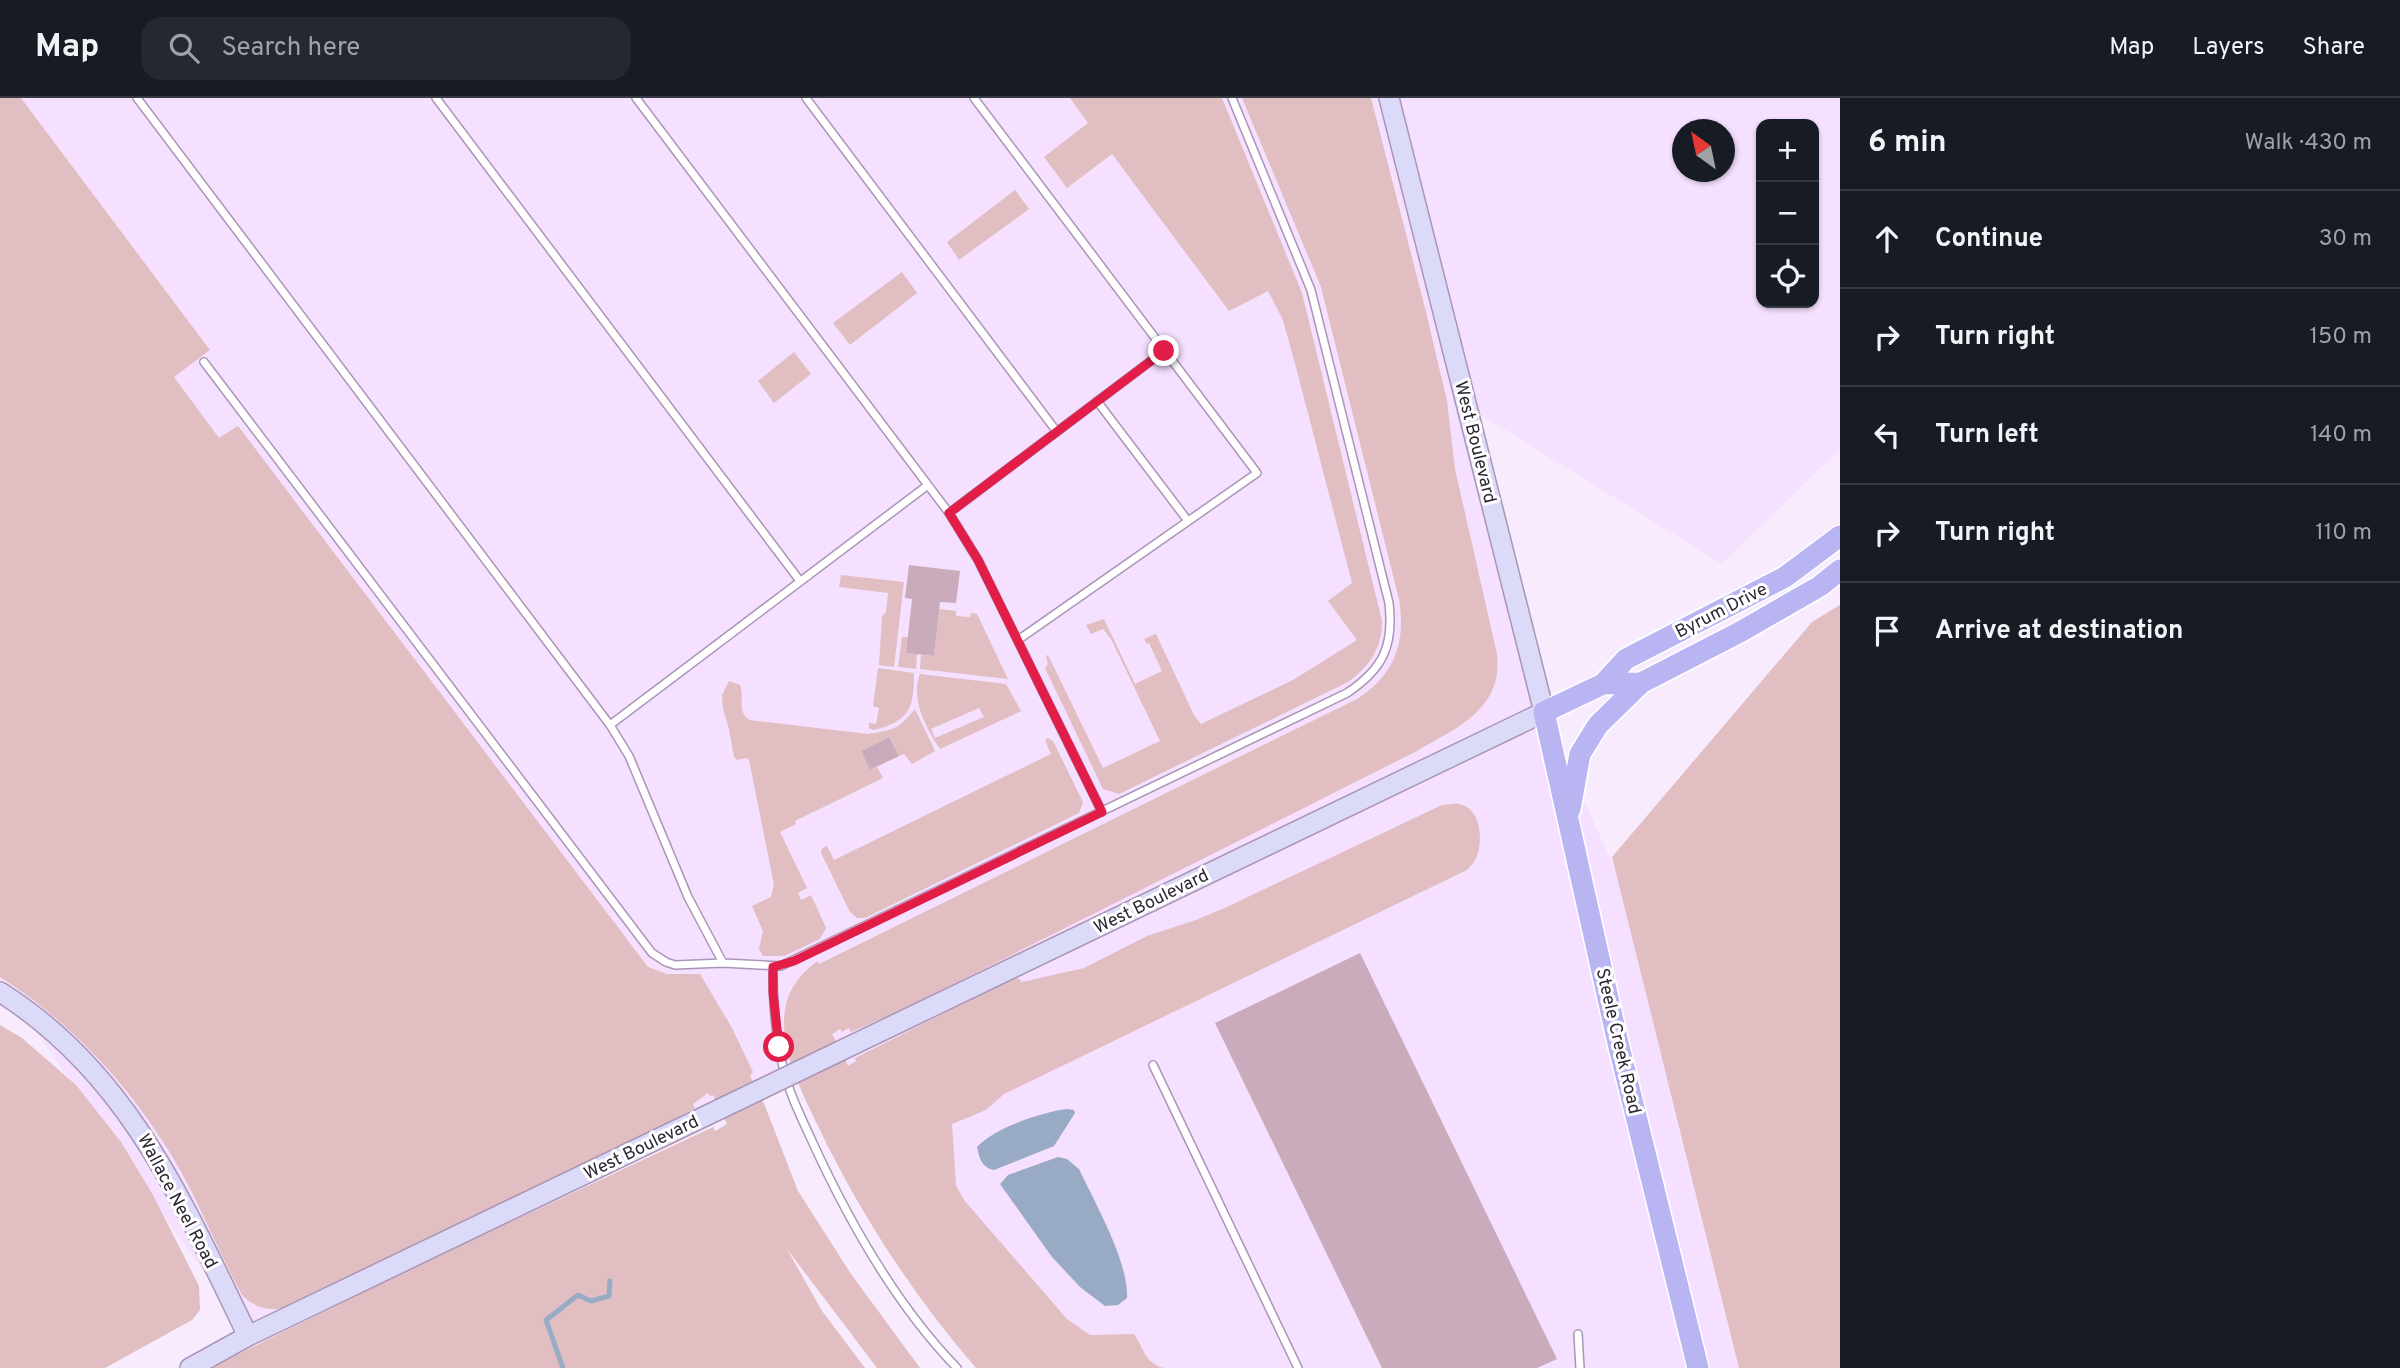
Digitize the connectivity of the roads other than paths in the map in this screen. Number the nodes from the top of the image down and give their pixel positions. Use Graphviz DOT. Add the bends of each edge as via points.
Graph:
graph roads {
  1 [pos="137,98"];
  2 [pos="436,98"];
  3 [pos="636,98"];
  4 [pos="806,98"];
  5 [pos="974,98"];
  6 [pos="1232,98"];
  7 [pos="1389,98"];
  8 [pos="1164,351"];
  9 [pos="204,362"];
  10 [pos="1097,401"];
  11 [pos="1057,432"];
  12 [pos="928,485"];
  13 [pos="949,513"];
  14 [pos="1188,521"];
  15 [pos="1840,536"];
  16 [pos="1840,570"];
  17 [pos="800,581"];
  18 [pos="1018,640"];
  19 [pos="1641,683"];
  20 [pos="1603,684"];
  21 [pos="1544,712"];
  22 [pos="610,725"];
  23 [pos="1102,812"];
  24 [pos="1568,818"];
  25 [pos="723,963"];
  26 [pos="773,967"];
  27 [pos="0,992"];
  28 [pos="1153,1065"];
  29 [pos="1578,1334"];
  30 [pos="247,1336"];
  31 [pos="190,1368"];
  32 [pos="957,1368"];
  33 [pos="1298,1368"];
  34 [pos="1580,1368"];
  35 [pos="1698,1368"];
  1 -- 22 [label="lane"];
  2 -- 17 [label="lane"];
  3 -- 12 [label="lane"];
  4 -- 11 [label="lane"];
  5 -- 8 [label="lane"];
  6 -- 23 [label="lane" via="1311,290 1392,626 1379,664 1347,693"];
  7 -- 21 [label="street, West Boulevard"];
  8 -- 10 [label="lane"];
  8 -- 14 [label="lane" via="1257,473"];
  9 -- 25 [label="lane" via="646,946 675,965"];
  10 -- 11 [label="lane"];
  10 -- 14 [label="lane"];
  11 -- 13 [label="lane"];
  12 -- 13 [label="lane"];
  12 -- 17 [label="lane"];
  13 -- 18 [label="lane"];
  14 -- 18 [label="lane"];
  15 -- 20 [label="main road, Byrum Drive" via="1785,577 1626,659"];
  16 -- 19 [label="main road, Byrum Drive" via="1740,632"];
  17 -- 22 [label="lane"];
  18 -- 23 [label="lane"];
  19 -- 20 [label="main road, Byrum Drive"];
  19 -- 24 [label="main road" via="1604,718 1580,754"];
  20 -- 21 [label="main road, Byrum Drive"];
  21 -- 24 [label="main road, Steele Creek Road"];
  21 -- 30 [label="street, West Boulevard, bridge"];
  22 -- 25 [label="lane" via="629,756 688,897"];
  23 -- 26 [label="lane" via="794,961"];
  24 -- 35 [label="main road, Steele Creek Road"];
  25 -- 26 [label="lane"];
  26 -- 32 [label="lane" via="783,1067 827,1174 863,1242 901,1299"];
  27 -- 30 [label="street, Wallace Neel Road" via="55,1033 130,1115 169,1177"];
  28 -- 33 [label="lane"];
  29 -- 34 [label="lane"];
  30 -- 31 [label="street, West Boulevard"];
}
